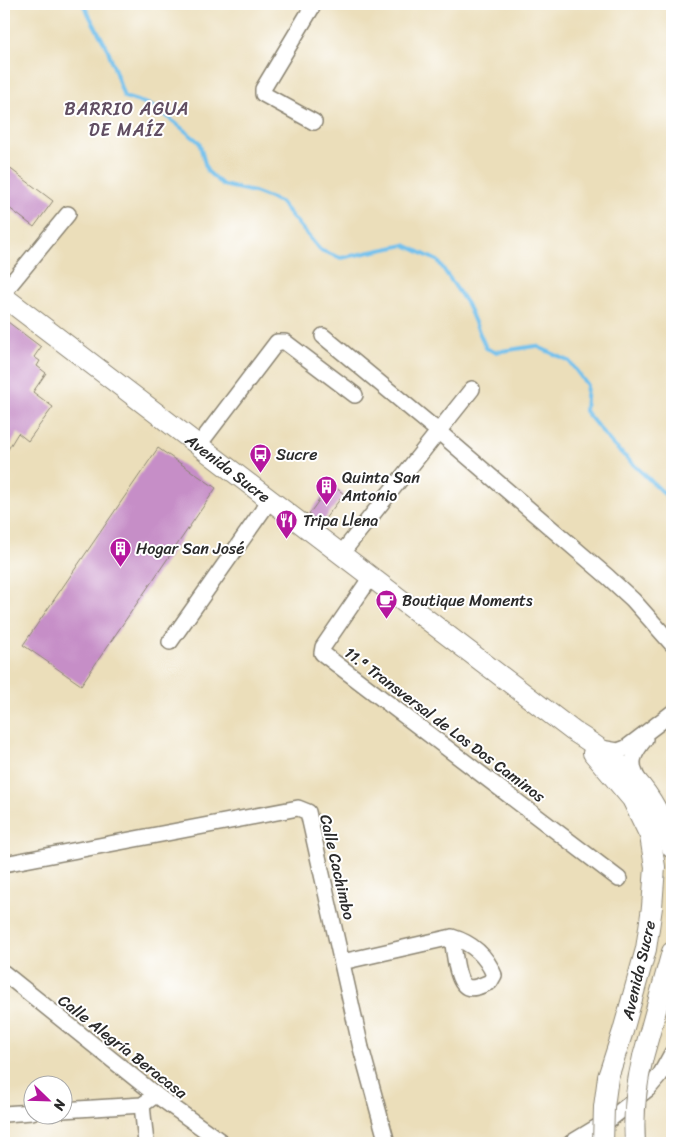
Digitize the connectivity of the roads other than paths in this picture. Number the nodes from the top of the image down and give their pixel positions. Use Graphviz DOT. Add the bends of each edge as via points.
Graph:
graph roads {
  1 [pos="313,4"];
  2 [pos="314,122"];
  3 [pos="68,214"];
  4 [pos="4,292"];
  5 [pos="4,297"];
  6 [pos="323,336"];
  7 [pos="472,389"];
  8 [pos="354,395"];
  9 [pos="439,432"];
  10 [pos="198,446"];
  11 [pos="270,500"];
  12 [pos="342,554"];
  13 [pos="371,577"];
  14 [pos="170,642"];
  15 [pos="672,644"];
  16 [pos="672,713"];
  17 [pos="657,724"];
  18 [pos="573,731"];
  19 [pos="601,748"];
  20 [pos="649,795"];
  21 [pos="672,848"];
  22 [pos="4,864"];
  23 [pos="619,879"];
  24 [pos="452,937"];
  25 [pos="672,952"];
  26 [pos="342,962"];
  27 [pos="4,973"];
  28 [pos="672,1053"];
  29 [pos="156,1095"];
  30 [pos="142,1105"];
  31 [pos="72,1109"];
  32 [pos="22,1113"];
  33 [pos="4,1114"];
  34 [pos="146,1143"];
  35 [pos="223,1143"];
  36 [pos="387,1143"];
  37 [pos="571,1143"];
  38 [pos="602,1143"];
  39 [pos="635,1143"];
  1 -- 2 [label="street" via="263,94"];
  3 -- 4 [label="street"];
  5 -- 10 [label="main road, Avenida Sucre"];
  6 -- 9 [label="street"];
  7 -- 9 [label="street"];
  8 -- 10 [label="street" via="285,342 277,342"];
  9 -- 12 [label="street"];
  9 -- 15 [label="street" via="608,577"];
  10 -- 11 [label="main road, Avenida Sucre"];
  11 -- 12 [label="main road, Avenida Sucre"];
  11 -- 14 [label="street"];
  12 -- 13 [label="main road, Avenida Sucre"];
  13 -- 18 [label="main road, Avenida Sucre"];
  13 -- 23 [label="street, 11.ª Transversal de Los Dos Caminos" via="322,652"];
  16 -- 17 [label="street"];
  17 -- 19 [label="street" via="626,748"];
  17 -- 20 [label="street" via="634,753 633,761 636,776"];
  18 -- 19 [label="main road, Avenida Sucre"];
  18 -- 38 [label="main road, Avenida Sucre, bridge" via="632,799 650,836 655,867 646,949 608,1077"];
  19 -- 20 [label="main road, Avenida Sucre"];
  20 -- 21 [label="main road, Avenida Sucre" via="667,828"];
  22 -- 26 [label="street, Calle Cachimbo" via="303,809 308,812"];
  24 -- 26 [label="street"];
  25 -- 39 [label="main road, Avenida Sucre, bridge" via="638,1080"];
  26 -- 36 [label="street, Calle Cachimbo"];
  27 -- 29 [label="street, Calle Alegría Beracasa"];
  28 -- 37 [label="street" via="648,1089 609,1120"];
  29 -- 30 [label="street"];
  29 -- 35 [label="street, Calle Alegría Beracasa"];
  30 -- 31 [label="street"];
  30 -- 34 [label="street"];
  32 -- 33 [label="street"];
}
